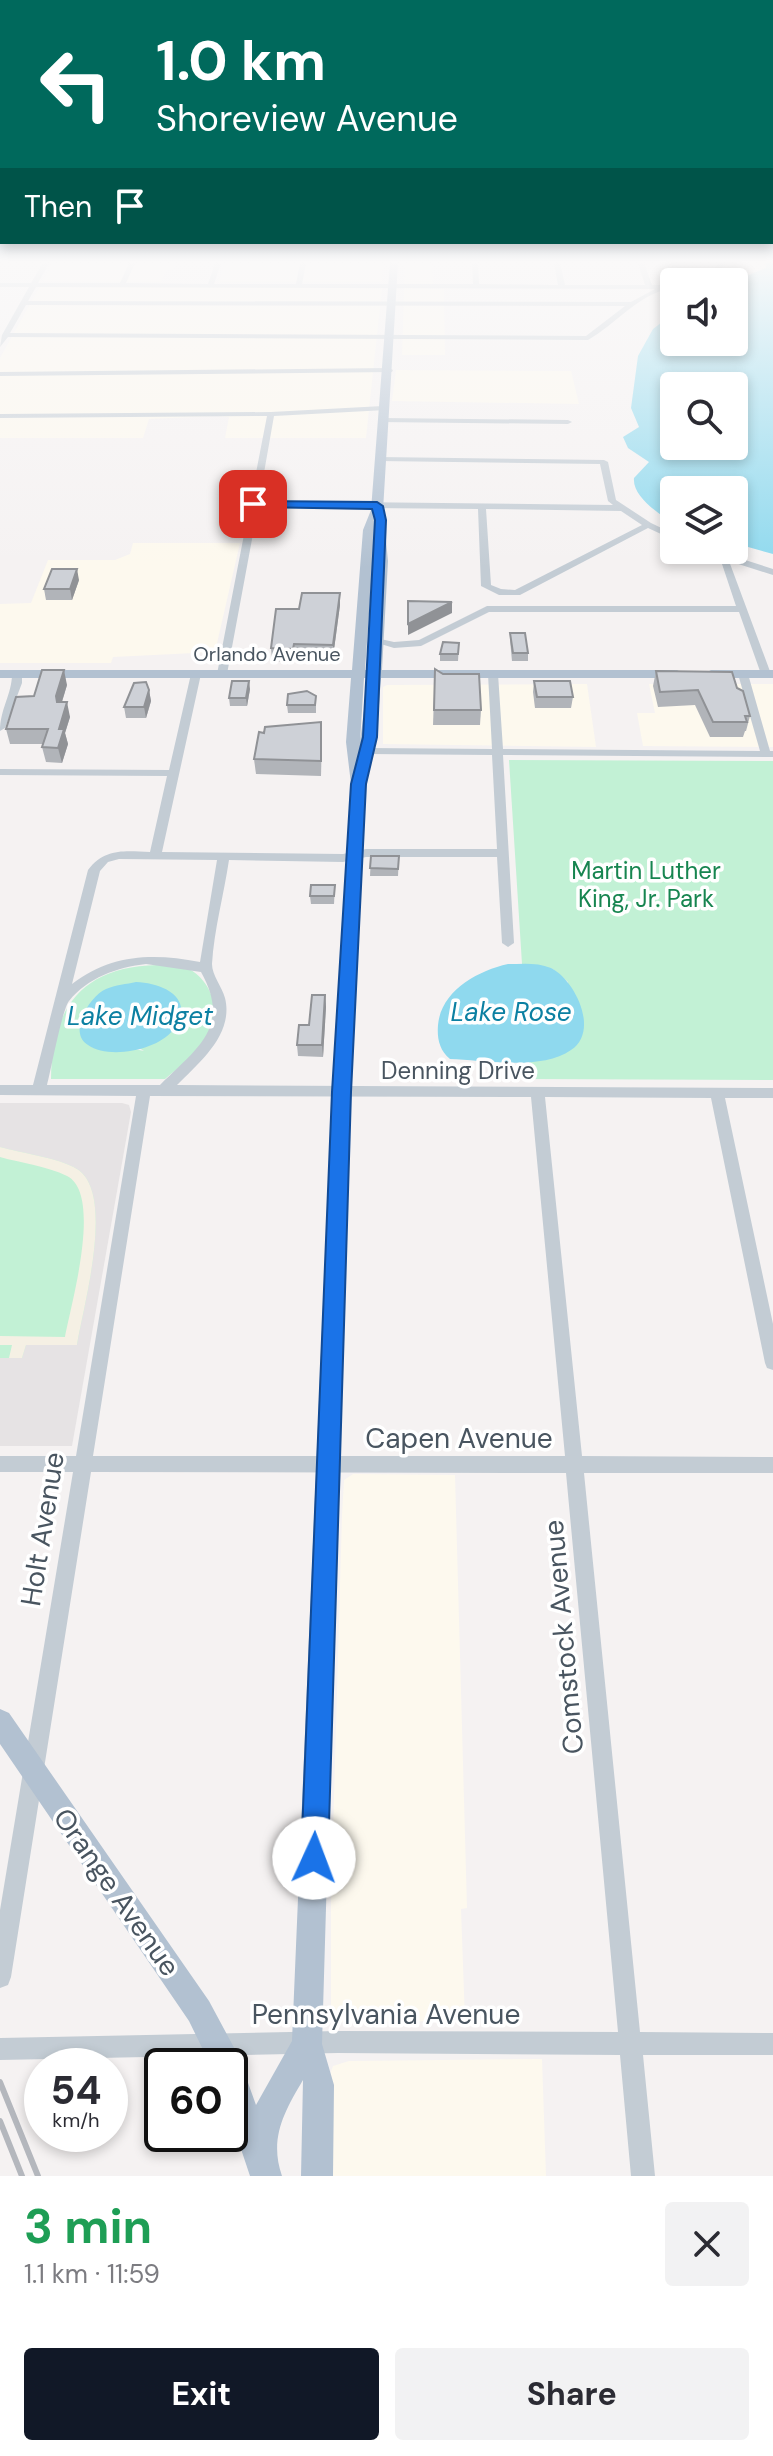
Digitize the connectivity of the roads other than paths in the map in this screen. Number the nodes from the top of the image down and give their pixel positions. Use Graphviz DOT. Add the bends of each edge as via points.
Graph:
graph roads {
  1 [pos="389,365"];
  2 [pos="389,370"];
  3 [pos="0,374"];
  4 [pos="271,414"];
  5 [pos="382,414"];
  6 [pos="0,416"];
  7 [pos="568,422"];
  8 [pos="379,459"];
  9 [pos="253,504"];
  10 [pos="482,507"];
  11 [pos="377,508"];
  12 [pos="622,508"];
  13 [pos="648,525"];
  14 [pos="660,531"];
  15 [pos="726,564"];
  16 [pos="743,564"];
  17 [pos="773,572"];
  18 [pos="742,609"];
  19 [pos="376,641"];
  20 [pos="0,674"];
  21 [pos="17,674"];
  22 [pos="196,674"];
  23 [pos="222,674"];
  24 [pos="358,674"];
  25 [pos="374,674"];
  26 [pos="493,674"];
  27 [pos="743,674"];
  28 [pos="769,674"];
  29 [pos="0,728"];
  30 [pos="367,751"];
  31 [pos="497,752"];
  32 [pos="770,754"];
  33 [pos="0,772"];
  34 [pos="173,773"];
  35 [pos="358,784"];
  36 [pos="504,853"];
  37 [pos="355,855"];
  38 [pos="155,856"];
  39 [pos="224,856"];
  40 [pos="508,943"];
  41 [pos="71,964"];
  42 [pos="205,968"];
  43 [pos="100,969"];
  44 [pos="62,1000"];
  45 [pos="0,1090"];
  46 [pos="39,1090"];
  47 [pos="144,1090"];
  48 [pos="163,1091"];
  49 [pos="341,1092"];
  50 [pos="538,1093"];
  51 [pos="717,1093"];
  52 [pos="773,1093"];
  53 [pos="773,1363"];
  54 [pos="0,1464"];
  55 [pos="328,1464"];
  56 [pos="575,1464"];
  57 [pos="83,1465"];
  58 [pos="773,1465"];
  59 [pos="0,1722"];
  60 [pos="34,1771"];
  61 [pos="0,1977"];
  62 [pos="307,2044"];
  63 [pos="629,2044"];
  64 [pos="773,2044"];
  65 [pos="218,2048"];
  66 [pos="0,2049"];
  67 [pos="248,2056"];
  68 [pos="144,2057"];
  69 [pos="248,2123"];
  70 [pos="263,2163"];
  71 [pos="317,2176"];
  72 [pos="643,2176"];
  1 -- 2 [label="main road"];
  2 -- 3 [label="street"];
  2 -- 5 [label="main road"];
  4 -- 5 [label="street"];
  4 -- 6 [label="street"];
  4 -- 9 [label="street"];
  5 -- 7 [label="street"];
  5 -- 8 [label="main road"];
  8 -- 11 [label="main road"];
  8 -- 12 [label="street" via="604,462 612,501"];
  9 -- 11 [label="street"];
  9 -- 23 [label="street"];
  10 -- 11 [label="street"];
  10 -- 12 [label="street"];
  10 -- 13 [label="street" via="486,586 499,592 517,593"];
  11 -- 19 [label="main road" via="381,545"];
  11 -- 24 [label="main road" via="370,520"];
  12 -- 13 [label="street"];
  13 -- 14 [label="street"];
  15 -- 18 [label="street"];
  16 -- 17 [label="street"];
  18 -- 19 [label="street" via="487,609 421,643"];
  18 -- 28 [label="street"];
  19 -- 25 [label="main road"];
  20 -- 21 [label="main road, Orlando Avenue"];
  21 -- 22 [label="main road, Orlando Avenue"];
  21 -- 29 [label="street"];
  22 -- 23 [label="main road, Orlando Avenue"];
  22 -- 34 [label="street"];
  23 -- 24 [label="main road, Orlando Avenue"];
  24 -- 25 [label="main road, Orlando Avenue"];
  24 -- 35 [label="main road" via="353,742"];
  25 -- 26 [label="main road, Orlando Avenue"];
  25 -- 30 [label="main road"];
  26 -- 27 [label="main road, Orlando Avenue"];
  26 -- 31 [label="street"];
  27 -- 28 [label="main road, Orlando Avenue"];
  27 -- 32 [label="street"];
  30 -- 31 [label="street"];
  30 -- 35 [label="main road"];
  31 -- 32 [label="street"];
  31 -- 36 [label="street"];
  33 -- 34 [label="street"];
  34 -- 38 [label="street"];
  35 -- 37 [label="main road"];
  36 -- 37 [label="street"];
  36 -- 40 [label="street"];
  37 -- 39 [label="street"];
  37 -- 49 [label="main road"];
  38 -- 39 [label="street"];
  38 -- 41 [label="street" via="104,859 94,870"];
  39 -- 42 [label="street"];
  41 -- 43 [label="street"];
  41 -- 44 [label="street"];
  42 -- 43 [label="street" via="150,960"];
  42 -- 48 [label="street" via="220,994 222,1018 214,1037"];
  43 -- 44 [label="street"];
  44 -- 46 [label="street"];
  45 -- 46 [label="street, Denning Drive"];
  46 -- 47 [label="street, Denning Drive"];
  47 -- 48 [label="street, Denning Drive"];
  47 -- 57 [label="street, Holt Avenue"];
  48 -- 49 [label="street, Denning Drive"];
  49 -- 50 [label="street, Denning Drive"];
  49 -- 55 [label="main road"];
  50 -- 51 [label="street, Denning Drive"];
  50 -- 56 [label="street, Comstock Avenue"];
  51 -- 52 [label="street, Denning Drive"];
  51 -- 53 [label="street"];
  54 -- 57 [label="street, Capen Avenue"];
  55 -- 56 [label="street, Capen Avenue"];
  55 -- 57 [label="street, Capen Avenue"];
  55 -- 62 [label="main road"];
  56 -- 58 [label="street, Capen Avenue"];
  56 -- 63 [label="street, Comstock Avenue"];
  57 -- 60 [label="street, Holt Avenue"];
  59 -- 60 [label="main road, Orange Avenue"];
  60 -- 61 [label="street, Holt Avenue"];
  60 -- 65 [label="main road, Orange Avenue" via="199,2011"];
  62 -- 63 [label="street, Pennsylvania Avenue"];
  62 -- 67 [label="street, Pennsylvania Avenue"];
  62 -- 70 [label="main road" via="271,2106"];
  62 -- 71 [label="main road" via="319,2085"];
  63 -- 64 [label="street, Pennsylvania Avenue"];
  63 -- 72 [label="street, Comstock Avenue"];
  66 -- 68 [label="street, Pennsylvania Avenue"];
  69 -- 70 [label="main road, Orange Avenue"];
}
